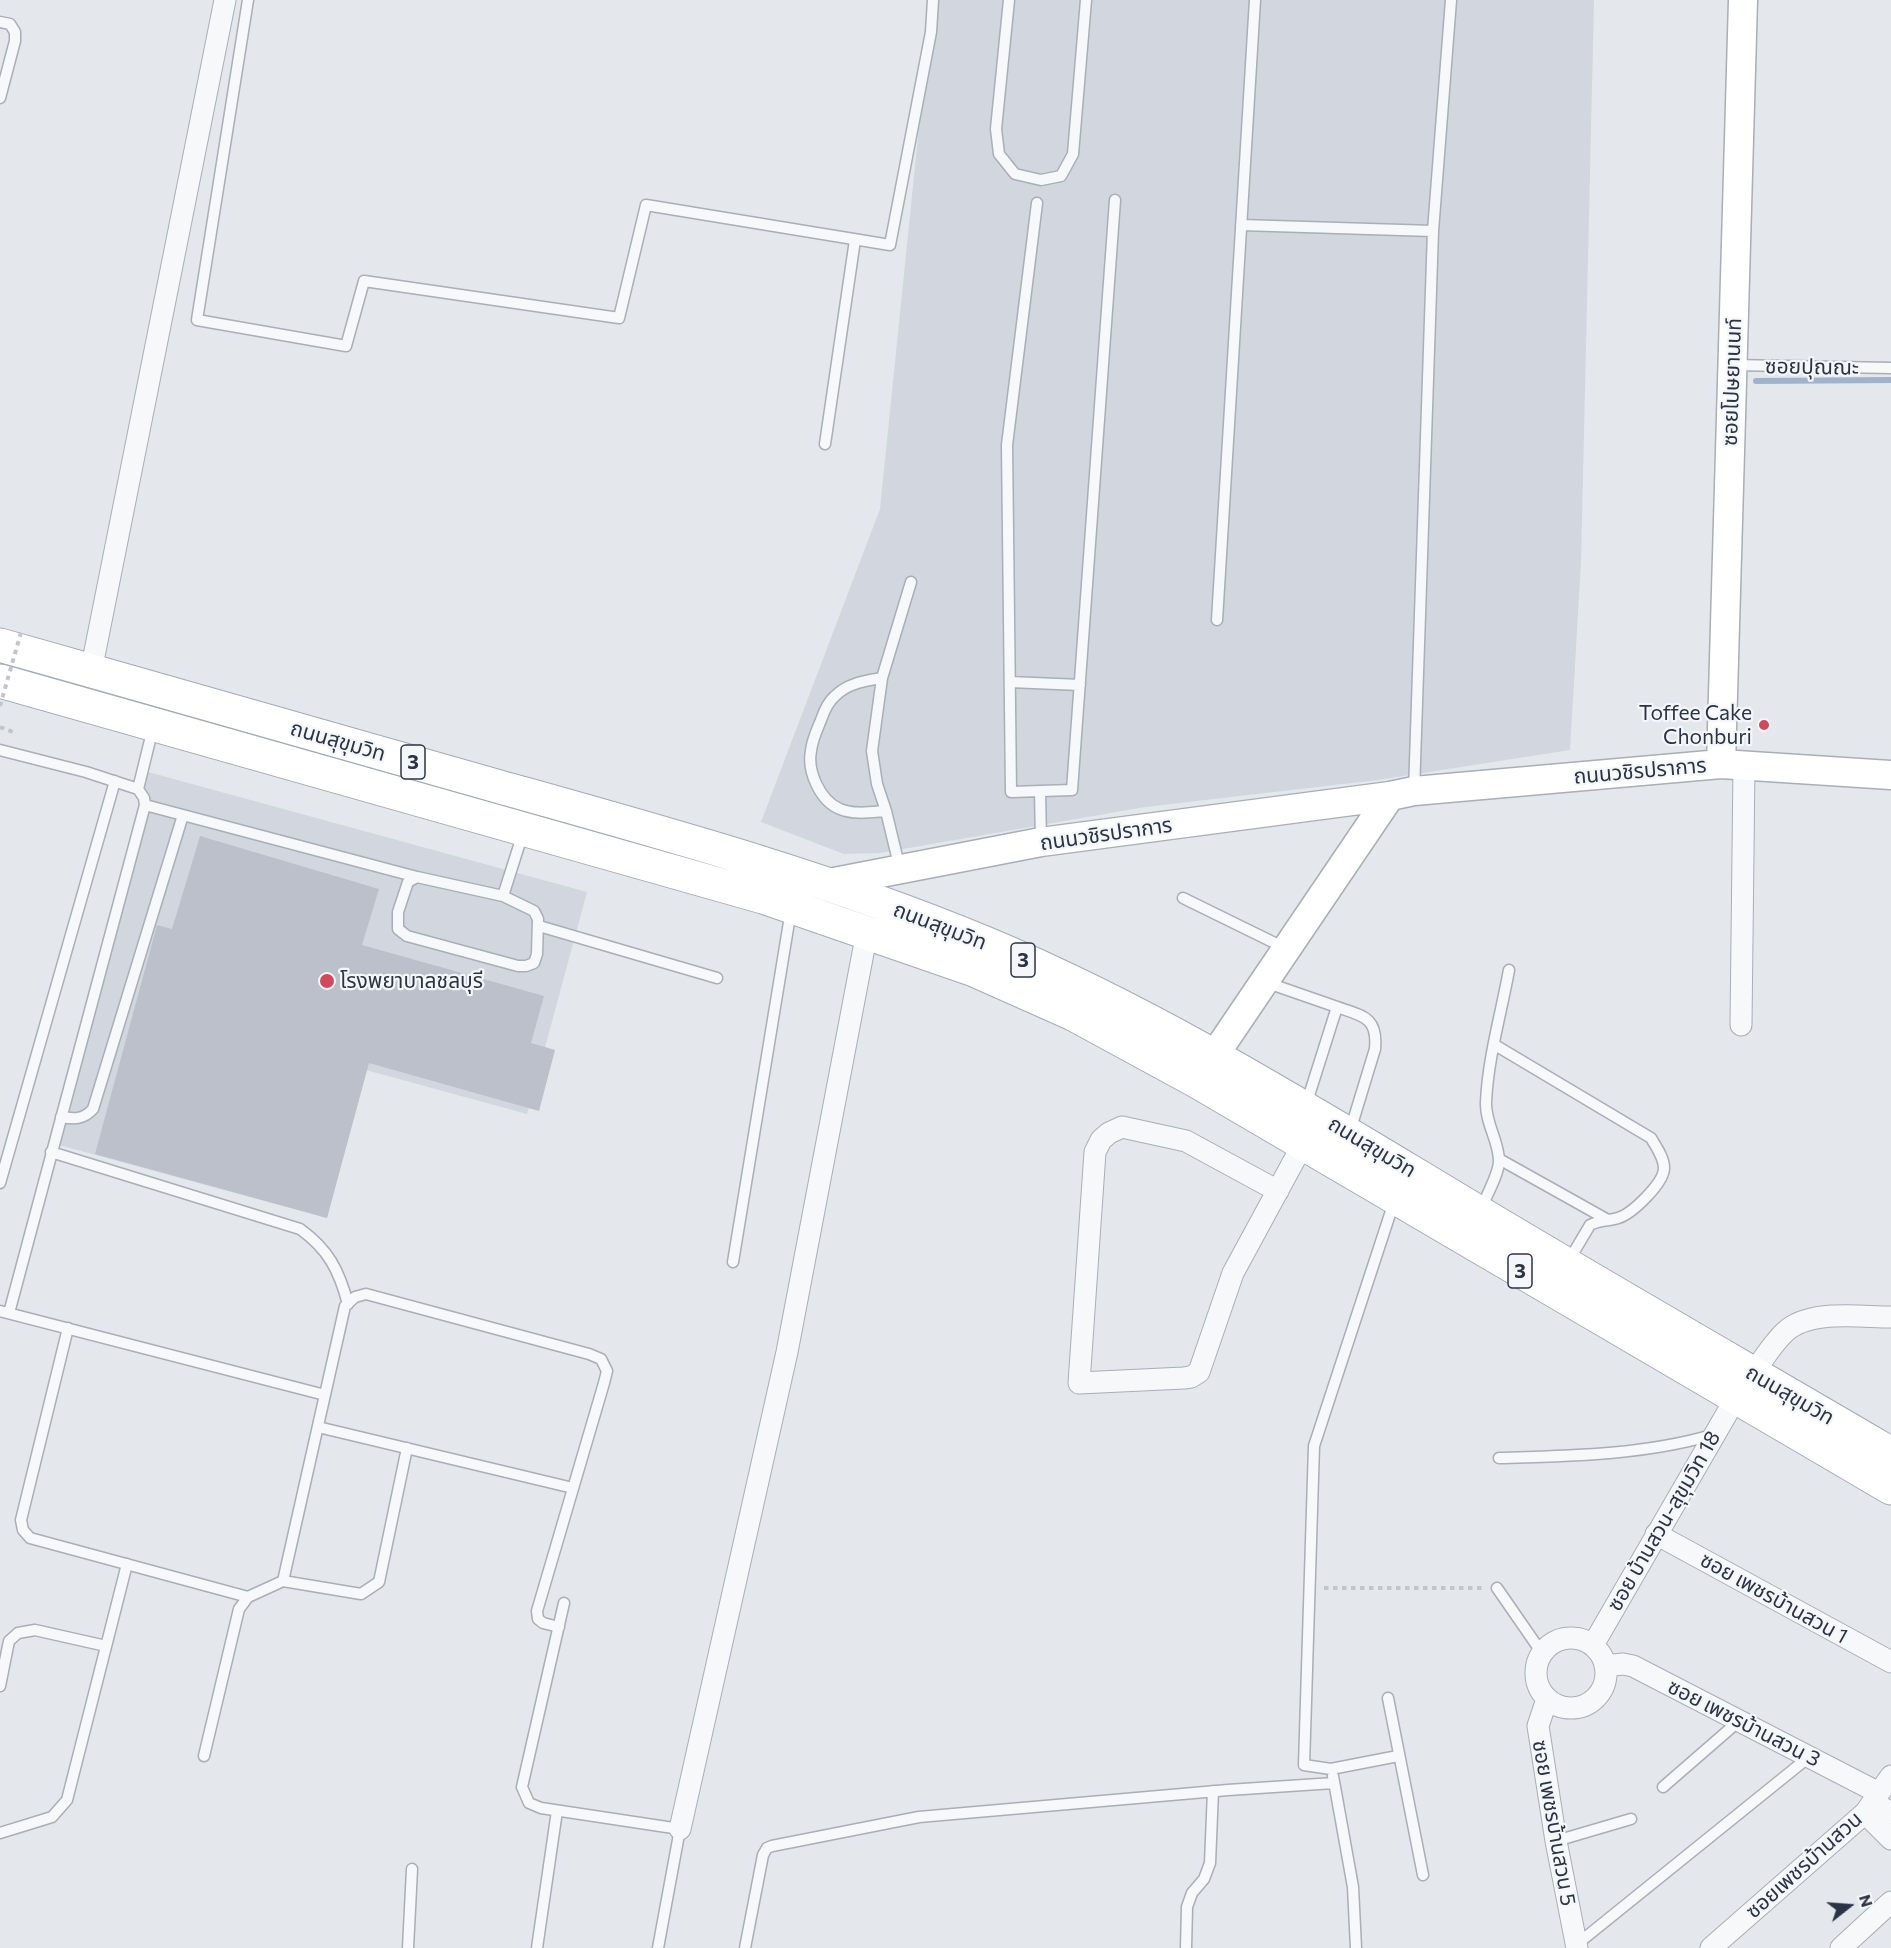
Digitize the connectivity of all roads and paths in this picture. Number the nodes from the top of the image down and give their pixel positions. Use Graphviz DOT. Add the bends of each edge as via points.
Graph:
graph roads {
  1 [pos="225,0"];
  2 [pos="248,0"];
  3 [pos="933,0"];
  4 [pos="1010,0"];
  5 [pos="1086,0"];
  6 [pos="1255,0"];
  7 [pos="1451,0"];
  8 [pos="1743,0"];
  9 [pos="0,22"];
  10 [pos="0,98"];
  11 [pos="1115,200"];
  12 [pos="1037,203"];
  13 [pos="1241,225"];
  14 [pos="1433,231"];
  15 [pos="855,240"];
  16 [pos="1732,365"];
  17 [pos="1891,368"];
  18 [pos="825,444"];
  19 [pos="911,582"];
  20 [pos="1217,620"];
  21 [pos="11,637"];
  22 [pos="91,671"];
  23 [pos="882,678"];
  24 [pos="0,681"];
  25 [pos="1010,682"];
  26 [pos="1080,685"];
  27 [pos="0,706"];
  28 [pos="153,725"];
  29 [pos="0,728"];
  30 [pos="13,732"];
  31 [pos="0,750"];
  32 [pos="1732,764"];
  33 [pos="1891,775"];
  34 [pos="115,781"];
  35 [pos="138,789"];
  36 [pos="1040,791"];
  37 [pos="1402,793"];
  38 [pos="145,805"];
  39 [pos="886,812"];
  40 [pos="183,815"];
  41 [pos="525,829"];
  42 [pos="1041,842"];
  43 [pos="900,869"];
  44 [pos="417,878"];
  45 [pos="824,884"];
  46 [pos="503,896"];
  47 [pos="1184,898"];
  48 [pos="791,906"];
  49 [pos="539,926"];
  50 [pos="867,932"];
  51 [pos="1287,949"];
  52 [pos="1509,970"];
  53 [pos="717,978"];
  54 [pos="1264,981"];
  55 [pos="1337,1007"];
  56 [pos="1741,1025"];
  57 [pos="1495,1045"];
  58 [pos="1205,1069"];
  59 [pos="1305,1108"];
  60 [pos="61,1118"];
  61 [pos="1350,1133"];
  62 [pos="1303,1144"];
  63 [pos="5,1145"];
  64 [pos="51,1152"];
  65 [pos="1499,1159"];
  66 [pos="0,1183"];
  67 [pos="1278,1191"];
  68 [pos="1395,1199"];
  69 [pos="1480,1212"];
  70 [pos="1608,1220"];
  71 [pos="733,1262"];
  72 [pos="1567,1264"];
  73 [pos="348,1304"];
  74 [pos="5,1312"];
  75 [pos="1891,1317"];
  76 [pos="68,1329"];
  77 [pos="1740,1377"];
  78 [pos="325,1395"];
  79 [pos="318,1427"];
  80 [pos="1713,1435"];
  81 [pos="407,1448"];
  82 [pos="1891,1454"];
  83 [pos="1499,1458"];
  84 [pos="573,1488"];
  85 [pos="1891,1488"];
  86 [pos="1656,1534"];
  87 [pos="127,1564"];
  88 [pos="283,1581"];
  89 [pos="1310,1587"];
  90 [pos="1497,1588"];
  91 [pos="248,1596"];
  92 [pos="564,1604"];
  93 [pos="559,1628"];
  94 [pos="1593,1645"];
  95 [pos="106,1646"];
  96 [pos="1542,1653"];
  97 [pos="1891,1662"];
  98 [pos="1605,1666"];
  99 [pos="0,1686"];
  100 [pos="1388,1698"];
  101 [pos="1546,1699"];
  102 [pos="1740,1721"];
  103 [pos="204,1756"];
  104 [pos="1398,1756"];
  105 [pos="1809,1756"];
  106 [pos="1331,1769"];
  107 [pos="1334,1783"];
  108 [pos="1663,1787"];
  109 [pos="1213,1791"];
  110 [pos="1877,1796"];
  111 [pos="557,1811"];
  112 [pos="1891,1813"];
  113 [pos="1631,1819"];
  114 [pos="680,1829"];
  115 [pos="0,1833"];
  116 [pos="1891,1839"];
  117 [pos="1556,1841"];
  118 [pos="412,1869"];
  119 [pos="1423,1875"];
  120 [pos="1891,1902"];
  121 [pos="1576,1946"];
  122 [pos="408,1948"];
  123 [pos="537,1948"];
  124 [pos="658,1948"];
  125 [pos="745,1948"];
  126 [pos="1186,1948"];
  127 [pos="1356,1948"];
  128 [pos="1711,1948"];
  129 [pos="1841,1948"];
  1 -- 22 [label="street"];
  2 -- 15 [label="lane" via="196,320 346,346 364,280 619,318 646,205"];
  3 -- 15 [label="lane" via="931,33 890,245"];
  4 -- 5 [label="lane" via="996,129 999,154 1015,174 1041,180 1061,176 1073,154"];
  6 -- 13 [label="lane"];
  7 -- 14 [label="lane"];
  8 -- 16 [label="street, ซอยโปษยานนท์"];
  9 -- 10 [label="lane" via="10,24 15,41"];
  11 -- 26 [label="lane"];
  12 -- 25 [label="lane" via="1007,446"];
  13 -- 14 [label="lane"];
  13 -- 20 [label="lane"];
  14 -- 37 [label="lane"];
  15 -- 18 [label="lane"];
  16 -- 17 [label="lane, ซอยปุณณะ"];
  16 -- 32 [label="street, ซอยโปษยานนท์"];
  19 -- 23 [label="lane"];
  21 -- 22 [label="main road, ถนนสุขุมวิท / 3"];
  21 -- 27 [label="path, bridge"];
  22 -- 45 [label="main road, ถนนสุขุมวิท / 3" via="632,824"];
  23 -- 39 [label="lane" via="872,751"];
  23 -- 39 [label="lane" via="845,687 832,697 810,752 811,770 827,801 857,813"];
  24 -- 28 [label="main road, ถนนสุขุมวิท / 3"];
  25 -- 26 [label="lane"];
  25 -- 36 [label="lane" via="1011,792"];
  26 -- 36 [label="lane" via="1072,790"];
  28 -- 35 [label="lane"];
  28 -- 41 [label="main road, ถนนสุขุมวิท / 3"];
  29 -- 30 [label="path"];
  31 -- 34 [label="lane"];
  32 -- 33 [label="street, ถนนวชิรปราการ"];
  32 -- 37 [label="street, ถนนวชิรปราการ"];
  32 -- 56 [label="street"];
  34 -- 35 [label="lane"];
  34 -- 63 [label="lane"];
  35 -- 38 [label="lane"];
  36 -- 42 [label="lane"];
  37 -- 42 [label="street, ถนนวชิรปราการ"];
  37 -- 51 [label="street"];
  38 -- 40 [label="lane"];
  38 -- 60 [label="lane"];
  39 -- 43 [label="lane"];
  40 -- 44 [label="lane"];
  40 -- 60 [label="lane" via="93,1109 83,1118"];
  41 -- 46 [label="lane"];
  41 -- 48 [label="main road, ถนนสุขุมวิท / 3"];
  42 -- 43 [label="street, ถนนวชิรปราการ"];
  43 -- 45 [label="street, ถนนวชิรปราการ"];
  44 -- 46 [label="lane"];
  44 -- 49 [label="lane" via="408,882 398,912 398,929 407,936 525,966 534,963"];
  45 -- 58 [label="main road, ถนนสุขุมวิท / 3" via="986,943 1086,988"];
  46 -- 49 [label="lane" via="534,911"];
  47 -- 51 [label="lane"];
  48 -- 50 [label="main road, ถนนสุขุมวิท / 3"];
  48 -- 71 [label="lane"];
  49 -- 53 [label="lane"];
  50 -- 58 [label="main road, ถนนสุขุมวิท / 3" via="975,970"];
  50 -- 114 [label="street" via="786,1352"];
  51 -- 54 [label="street"];
  52 -- 57 [label="lane"];
  54 -- 55 [label="lane"];
  54 -- 58 [label="street"];
  55 -- 59 [label="lane"];
  55 -- 61 [label="lane" via="1367,1017 1376,1036"];
  57 -- 65 [label="lane" via="1486,1105"];
  57 -- 70 [label="lane" via="1651,1138 1664,1168 1660,1179 1635,1207"];
  58 -- 59 [label="main road, ถนนสุขุมวิท / 3"];
  58 -- 62 [label="main road, ถนนสุขุมวิท / 3"];
  59 -- 61 [label="main road, ถนนสุขุมวิท / 3"];
  60 -- 64 [label="lane"];
  61 -- 69 [label="main road, ถนนสุขุมวิท / 3"];
  62 -- 67 [label="street"];
  62 -- 68 [label="main road, ถนนสุขุมวิท / 3"];
  63 -- 66 [label="lane"];
  64 -- 73 [label="lane" via="300,1229 330,1258"];
  64 -- 74 [label="lane"];
  65 -- 69 [label="lane"];
  65 -- 70 [label="lane"];
  67 -- 67 [label="street" via="1186,1141 1122,1127 1101,1140 1095,1152 1078,1383 1184,1378 1199,1372 1233,1273"];
  68 -- 77 [label="main road, ถนนสุขุมวิท / 3"];
  68 -- 89 [label="lane" via="1314,1446"];
  69 -- 72 [label="main road, ถนนสุขุมวิท / 3"];
  70 -- 72 [label="lane" via="1590,1225"];
  72 -- 77 [label="main road, ถนนสุขุมวิท / 3"];
  73 -- 78 [label="lane"];
  73 -- 84 [label="lane" via="366,1294 601,1359 607,1371"];
  74 -- 76 [label="lane"];
  75 -- 77 [label="street, ซอย บ้านสวน-สุขุมวิท 18" via="1818,1317 1799,1322"];
  76 -- 78 [label="lane"];
  76 -- 87 [label="lane" via="21,1520 23,1530 30,1538"];
  77 -- 80 [label="street, ซอย บ้านสวน-สุขุมวิท 18"];
  77 -- 82 [label="main road, ถนนสุขุมวิท"];
  77 -- 85 [label="main road, ถนนสุขุมวิท"];
  78 -- 79 [label="lane"];
  79 -- 81 [label="lane"];
  79 -- 88 [label="lane"];
  80 -- 83 [label="lane" via="1682,1444 1589,1455"];
  80 -- 86 [label="street, ซอย บ้านสวน-สุขุมวิท 18"];
  81 -- 84 [label="lane"];
  81 -- 88 [label="lane" via="379,1582 361,1594"];
  84 -- 93 [label="lane" via="537,1611 543,1623"];
  86 -- 94 [label="street, ซอย บ้านสวน-สุขุมวิท 18"];
  86 -- 97 [label="street, ซอย เพชรบ้านสวน 1"];
  87 -- 91 [label="lane"];
  87 -- 95 [label="lane"];
  88 -- 91 [label="lane"];
  89 -- 90 [label="path"];
  89 -- 106 [label="lane" via="1304,1765"];
  90 -- 96 [label="lane"];
  91 -- 103 [label="lane" via="238,1609"];
  92 -- 93 [label="lane"];
  93 -- 111 [label="lane" via="522,1787 529,1803"];
  94 -- 96 [label="street" via="1571,1638 1549,1645"];
  94 -- 98 [label="street"];
  95 -- 99 [label="lane" via="34,1630 18,1633 9,1641"];
  95 -- 115 [label="lane" via="67,1800 52,1817"];
  96 -- 101 [label="street" via="1536,1672"];
  98 -- 101 [label="street" via="1603,1688 1588,1704 1567,1708"];
  98 -- 102 [label="street, ซอย เพชรบ้านสวน 3" via="1628,1664"];
  100 -- 104 [label="lane"];
  101 -- 117 [label="street, ซอย เพชรบ้านสวน 5" via="1538,1726"];
  102 -- 105 [label="street, ซอย เพชรบ้านสวน 3"];
  102 -- 108 [label="lane"];
  104 -- 106 [label="lane"];
  104 -- 119 [label="lane"];
  105 -- 110 [label="street, ซอย เพชรบ้านสวน 3"];
  105 -- 121 [label="lane"];
  106 -- 107 [label="lane"];
  107 -- 109 [label="lane"];
  107 -- 127 [label="lane" via="1353,1887"];
  109 -- 125 [label="lane" via="919,1817 772,1846 763,1855"];
  109 -- 126 [label="lane" via="1210,1863 1187,1907"];
  110 -- 112 [label="street"];
  110 -- 116 [label="street"];
  110 -- 128 [label="street, ซอยเพชรบ้านสวน"];
  111 -- 114 [label="lane"];
  111 -- 123 [label="lane"];
  113 -- 117 [label="lane"];
  114 -- 124 [label="lane"];
  117 -- 121 [label="street, ซอย เพชรบ้านสวน 5"];
  118 -- 122 [label="lane"];
  120 -- 129 [label="street"];
}
